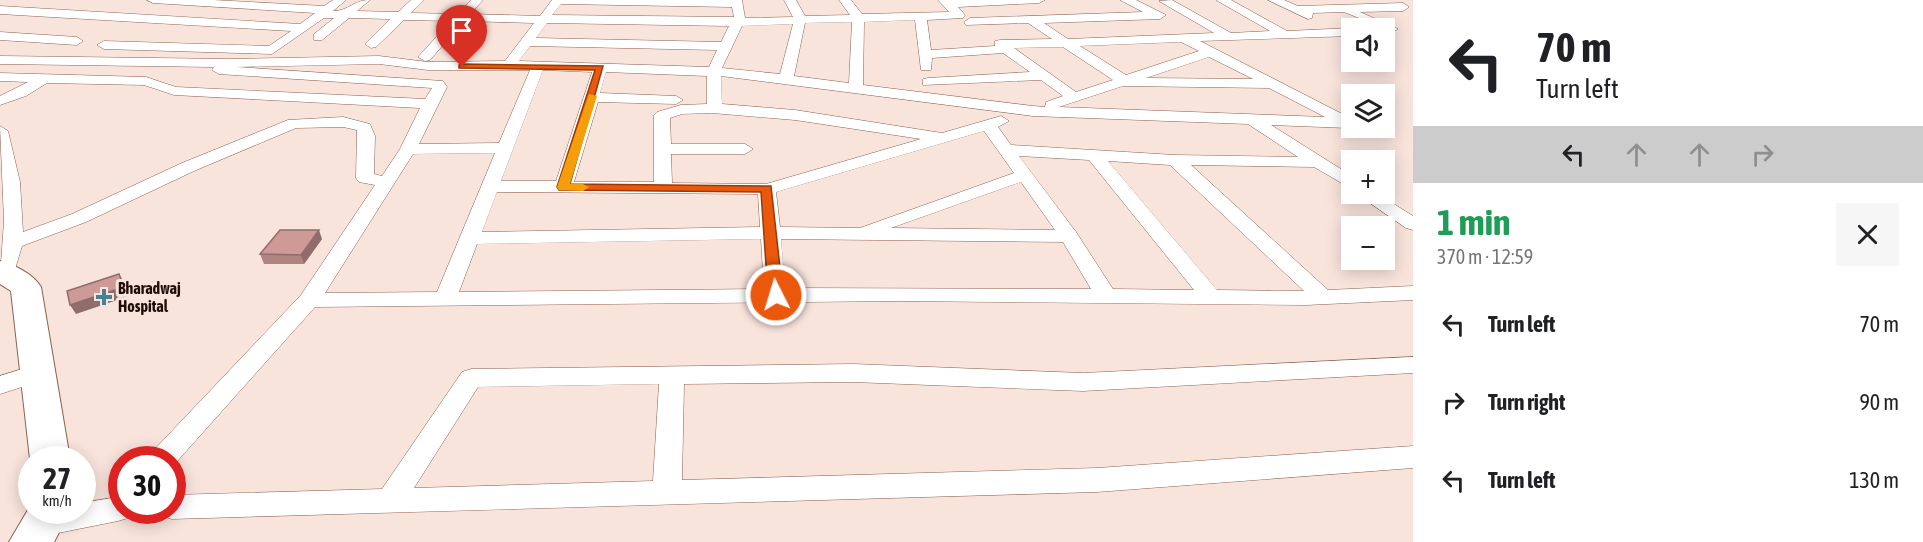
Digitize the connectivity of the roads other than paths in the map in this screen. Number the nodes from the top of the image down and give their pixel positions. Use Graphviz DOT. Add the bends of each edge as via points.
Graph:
graph roads {
  1 [pos="44,0"];
  2 [pos="153,0"];
  3 [pos="340,0"];
  4 [pos="364,0"];
  5 [pos="418,0"];
  6 [pos="477,0"];
  7 [pos="790,0"];
  8 [pos="845,0"];
  9 [pos="899,0"];
  10 [pos="1039,0"];
  11 [pos="1190,0"];
  12 [pos="1222,0"];
  13 [pos="1275,0"];
  14 [pos="1384,0"];
  15 [pos="558,1"];
  16 [pos="1002,1"];
  17 [pos="1128,1"];
  18 [pos="1165,1"];
  19 [pos="736,2"];
  20 [pos="946,2"];
  21 [pos="1342,9"];
  22 [pos="1408,9"];
  23 [pos="0,10"];
  24 [pos="1296,10"];
  25 [pos="324,12"];
  26 [pos="44,14"];
  27 [pos="345,15"];
  28 [pos="400,16"];
  29 [pos="918,16"];
  30 [pos="460,18"];
  31 [pos="858,18"];
  32 [pos="1363,18"];
  33 [pos="800,19"];
  34 [pos="544,20"];
  35 [pos="1031,20"];
  36 [pos="969,21"];
  37 [pos="737,22"];
  38 [pos="1173,25"];
  39 [pos="303,28"];
  40 [pos="955,29"];
  41 [pos="1341,29"];
  42 [pos="1341,32"];
  43 [pos="0,34"];
  44 [pos="1285,34"];
  45 [pos="1229,36"];
  46 [pos="318,37"];
  47 [pos="1127,40"];
  48 [pos="77,41"];
  49 [pos="527,42"];
  50 [pos="1066,43"];
  51 [pos="371,44"];
  52 [pos="104,45"];
  53 [pos="726,46"];
  54 [pos="1004,47"];
  55 [pos="1210,52"];
  56 [pos="925,54"];
  57 [pos="424,57"];
  58 [pos="0,60"];
  59 [pos="225,66"];
  60 [pos="449,66"];
  61 [pos="509,66"];
  62 [pos="538,66"];
  63 [pos="1169,67"];
  64 [pos="600,68"];
  65 [pos="714,71"];
  66 [pos="277,75"];
  67 [pos="1044,76"];
  68 [pos="0,77"];
  69 [pos="44,78"];
  70 [pos="786,80"];
  71 [pos="146,81"];
  72 [pos="1126,82"];
  73 [pos="1198,83"];
  74 [pos="1270,84"];
  75 [pos="856,87"];
  76 [pos="929,90"];
  77 [pos="250,94"];
  78 [pos="434,94"];
  79 [pos="592,97"];
  80 [pos="1076,98"];
  81 [pos="676,100"];
  82 [pos="0,101"];
  83 [pos="715,108"];
  84 [pos="1033,111"];
  85 [pos="1251,118"];
  86 [pos="988,125"];
  87 [pos="0,131"];
  88 [pos="944,138"];
  89 [pos="503,148"];
  90 [pos="408,149"];
  91 [pos="664,149"];
  92 [pos="746,149"];
  93 [pos="1006,150"];
  94 [pos="1095,156"];
  95 [pos="1175,160"];
  96 [pos="1318,162"];
  97 [pos="1025,175"];
  98 [pos="1341,177"];
  99 [pos="387,182"];
  100 [pos="488,186"];
  101 [pos="563,187"];
  102 [pos="663,188"];
  103 [pos="767,189"];
  104 [pos="6,193"];
  105 [pos="1382,204"];
  106 [pos="1413,224"];
  107 [pos="770,233"];
  108 [pos="853,235"];
  109 [pos="1069,236"];
  110 [pos="468,238"];
  111 [pos="6,261"];
  112 [pos="1413,293"];
  113 [pos="1106,294"];
  114 [pos="776,295"];
  115 [pos="1210,296"];
  116 [pos="1323,297"];
  117 [pos="445,298"];
  118 [pos="309,300"];
  119 [pos="1413,365"];
  120 [pos="38,373"];
  121 [pos="672,375"];
  122 [pos="0,385"];
  123 [pos="48,446"];
  124 [pos="175,446"];
  125 [pos="1413,457"];
  126 [pos="667,492"];
  127 [pos="390,500"];
  128 [pos="186,507"];
  129 [pos="108,511"];
  130 [pos="41,525"];
  1 -- 26 [label="street"];
  2 -- 25 [label="street"];
  3 -- 25 [label="street"];
  4 -- 27 [label="street"];
  5 -- 28 [label="street"];
  6 -- 30 [label="street"];
  7 -- 33 [label="street"];
  8 -- 31 [label="street"];
  9 -- 29 [label="street"];
  10 -- 16 [label="street"];
  11 -- 18 [label="street"];
  12 -- 44 [label="street"];
  13 -- 24 [label="street"];
  14 -- 22 [label="street"];
  15 -- 19 [label="street"];
  15 -- 34 [label="street"];
  16 -- 20 [label="street"];
  17 -- 18 [label="street"];
  17 -- 38 [label="street"];
  18 -- 45 [label="street"];
  19 -- 37 [label="street" via="740,17"];
  20 -- 36 [label="street"];
  21 -- 22 [label="street"];
  21 -- 24 [label="street"];
  21 -- 32 [label="street"];
  23 -- 26 [label="street"];
  24 -- 41 [label="street"];
  25 -- 27 [label="street"];
  25 -- 39 [label="street"];
  26 -- 39 [label="street"];
  26 -- 43 [label="street"];
  27 -- 28 [label="street"];
  27 -- 46 [label="street"];
  28 -- 30 [label="street"];
  28 -- 51 [label="street"];
  29 -- 31 [label="street"];
  29 -- 36 [label="street"];
  29 -- 56 [label="street" via="928,30"];
  30 -- 34 [label="street"];
  30 -- 57 [label="street"];
  31 -- 33 [label="street"];
  31 -- 75 [label="street"];
  33 -- 37 [label="street"];
  33 -- 70 [label="street"];
  34 -- 37 [label="street"];
  34 -- 49 [label="street"];
  35 -- 36 [label="street"];
  35 -- 38 [label="street"];
  35 -- 50 [label="street"];
  36 -- 40 [label="street"];
  36 -- 54 [label="street"];
  37 -- 53 [label="street"];
  38 -- 45 [label="street" via="1199,37"];
  38 -- 47 [label="street"];
  38 -- 55 [label="street"];
  39 -- 52 [label="street" via="272,50"];
  42 -- 44 [label="street"];
  43 -- 48 [label="street"];
  44 -- 45 [label="street"];
  47 -- 50 [label="street"];
  47 -- 63 [label="street"];
  49 -- 53 [label="street"];
  49 -- 61 [label="street"];
  50 -- 54 [label="street"];
  50 -- 72 [label="street"];
  53 -- 65 [label="street"];
  54 -- 56 [label="street"];
  54 -- 67 [label="street"];
  55 -- 63 [label="street"];
  55 -- 74 [label="street"];
  56 -- 76 [label="street"];
  58 -- 59 [label="street"];
  59 -- 60 [label="street" via="379,60"];
  59 -- 66 [label="street"];
  59 -- 71 [label="street" via="200,80"];
  60 -- 61 [label="street"];
  60 -- 78 [label="street"];
  61 -- 62 [label="street"];
  62 -- 64 [label="street"];
  62 -- 89 [label="street"];
  63 -- 72 [label="street"];
  63 -- 73 [label="street"];
  64 -- 65 [label="street"];
  64 -- 79 [label="street"];
  65 -- 70 [label="street"];
  65 -- 83 [label="street"];
  66 -- 77 [label="street"];
  66 -- 78 [label="street"];
  67 -- 76 [label="street"];
  67 -- 80 [label="street"];
  68 -- 69 [label="street"];
  69 -- 71 [label="street"];
  69 -- 82 [label="street"];
  70 -- 75 [label="street"];
  71 -- 77 [label="street" via="174,91"];
  72 -- 73 [label="street"];
  72 -- 80 [label="street"];
  73 -- 74 [label="street"];
  74 -- 85 [label="street" via="1348,123"];
  75 -- 76 [label="street"];
  76 -- 84 [label="street"];
  77 -- 78 [label="street"];
  78 -- 90 [label="street"];
  79 -- 81 [label="street"];
  79 -- 101 [label="street"];
  80 -- 84 [label="street"];
  83 -- 88 [label="street"];
  83 -- 91 [label="street" via="662,115"];
  84 -- 85 [label="street"];
  84 -- 86 [label="street"];
  85 -- 96 [label="street"];
  86 -- 88 [label="street"];
  86 -- 93 [label="street"];
  87 -- 104 [label="street" via="7,151"];
  88 -- 103 [label="street"];
  89 -- 90 [label="street"];
  89 -- 100 [label="street"];
  90 -- 99 [label="street"];
  91 -- 92 [label="street"];
  91 -- 102 [label="street"];
  93 -- 94 [label="street"];
  93 -- 97 [label="street"];
  94 -- 95 [label="street"];
  94 -- 115 [label="street"];
  95 -- 96 [label="street"];
  95 -- 116 [label="street"];
  96 -- 98 [label="street"];
  97 -- 108 [label="street"];
  97 -- 109 [label="street"];
  99 -- 111 [label="street" via="365,178 364,128 343,122 301,122 209,158 78,218"];
  99 -- 118 [label="street"];
  100 -- 101 [label="street"];
  100 -- 110 [label="street"];
  101 -- 102 [label="street"];
  102 -- 103 [label="street"];
  103 -- 107 [label="street"];
  104 -- 111 [label="street"];
  105 -- 106 [label="street"];
  107 -- 108 [label="street"];
  107 -- 110 [label="street"];
  107 -- 114 [label="street"];
  108 -- 109 [label="street"];
  109 -- 113 [label="street"];
  110 -- 117 [label="street"];
  111 -- 120 [label="street" via="27,287"];
  112 -- 116 [label="street"];
  113 -- 114 [label="street"];
  113 -- 115 [label="street"];
  114 -- 117 [label="street"];
  115 -- 116 [label="street"];
  117 -- 118 [label="street"];
  118 -- 124 [label="street"];
  119 -- 121 [label="street" via="1083,382 853,373"];
  120 -- 122 [label="street"];
  120 -- 123 [label="street"];
  121 -- 126 [label="street"];
  121 -- 127 [label="street" via="471,378"];
  125 -- 126 [label="street" via="1097,480"];
  126 -- 127 [label="street"];
  127 -- 128 [label="street"];
  129 -- 130 [label="street"];
}
